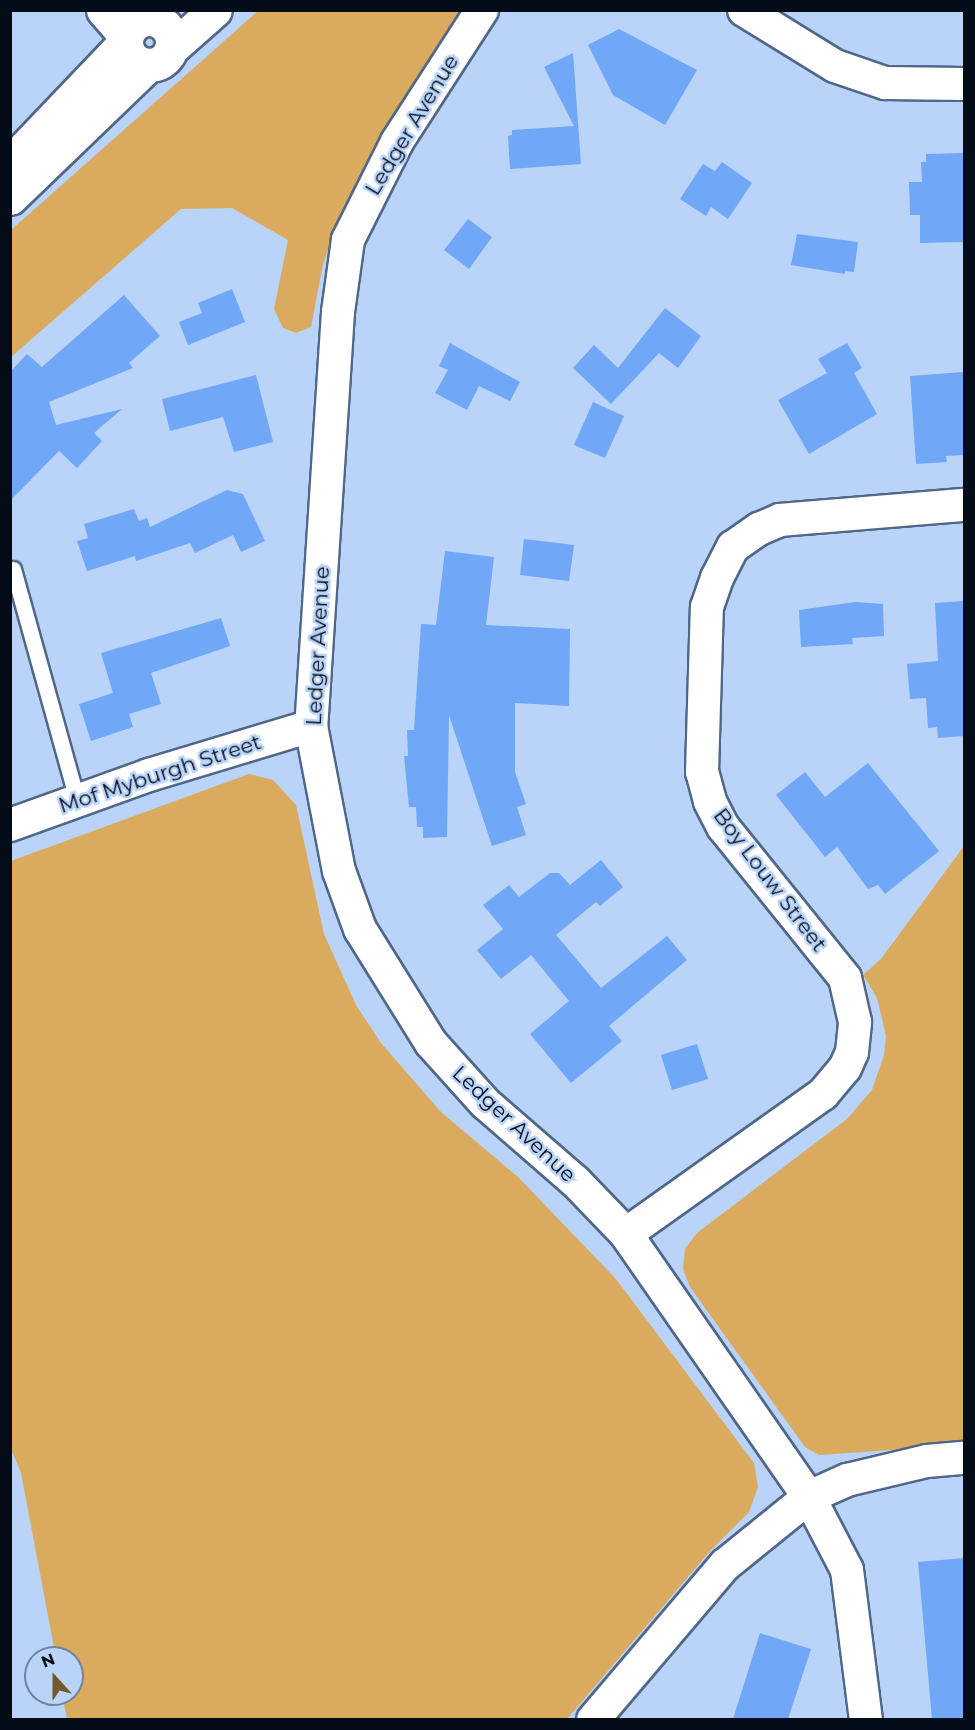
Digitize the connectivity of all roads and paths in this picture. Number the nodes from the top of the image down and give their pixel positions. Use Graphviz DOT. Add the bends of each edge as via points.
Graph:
graph roads {
  1 [pos="103,10"];
  2 [pos="215,10"];
  3 [pos="482,10"];
  4 [pos="744,10"];
  5 [pos="142,22"];
  6 [pos="160,57"];
  7 [pos="964,84"];
  8 [pos="10,163"];
  9 [pos="10,198"];
  10 [pos="964,505"];
  11 [pos="13,569"];
  12 [pos="311,726"];
  13 [pos="77,800"];
  14 [pos="10,825"];
  15 [pos="626,1234"];
  16 [pos="964,1458"];
  17 [pos="809,1497"];
  18 [pos="593,1719"];
  19 [pos="866,1719"];
  1 -- 5 [label="street"];
  2 -- 6 [label="street"];
  3 -- 12 [label="street, Ledger Avenue" via="397,142 348,240 338,312"];
  4 -- 7 [label="street" via="835,66 885,83"];
  5 -- 6 [label="street" via="168,28"];
  5 -- 8 [label="street"];
  6 -- 9 [label="street"];
  10 -- 15 [label="street, Boy Louw Street" via="780,520 733,547 717,578 707,607 704,701 702,772 710,801 723,827 844,978 855,1022 852,1052 845,1068 822,1094"];
  11 -- 13 [label="lane"];
  12 -- 13 [label="street, Mof Myburgh Street"];
  12 -- 15 [label="street, Ledger Avenue" via="339,871 360,929 399,996 431,1043 485,1103 576,1182"];
  13 -- 14 [label="street, Mof Myburgh Street"];
  15 -- 17 [label="street, Ledger Avenue"];
  16 -- 17 [label="street" via="927,1461 857,1478"];
  17 -- 18 [label="street" via="724,1565"];
  17 -- 19 [label="street, Ledger Avenue" via="847,1570"];
}
